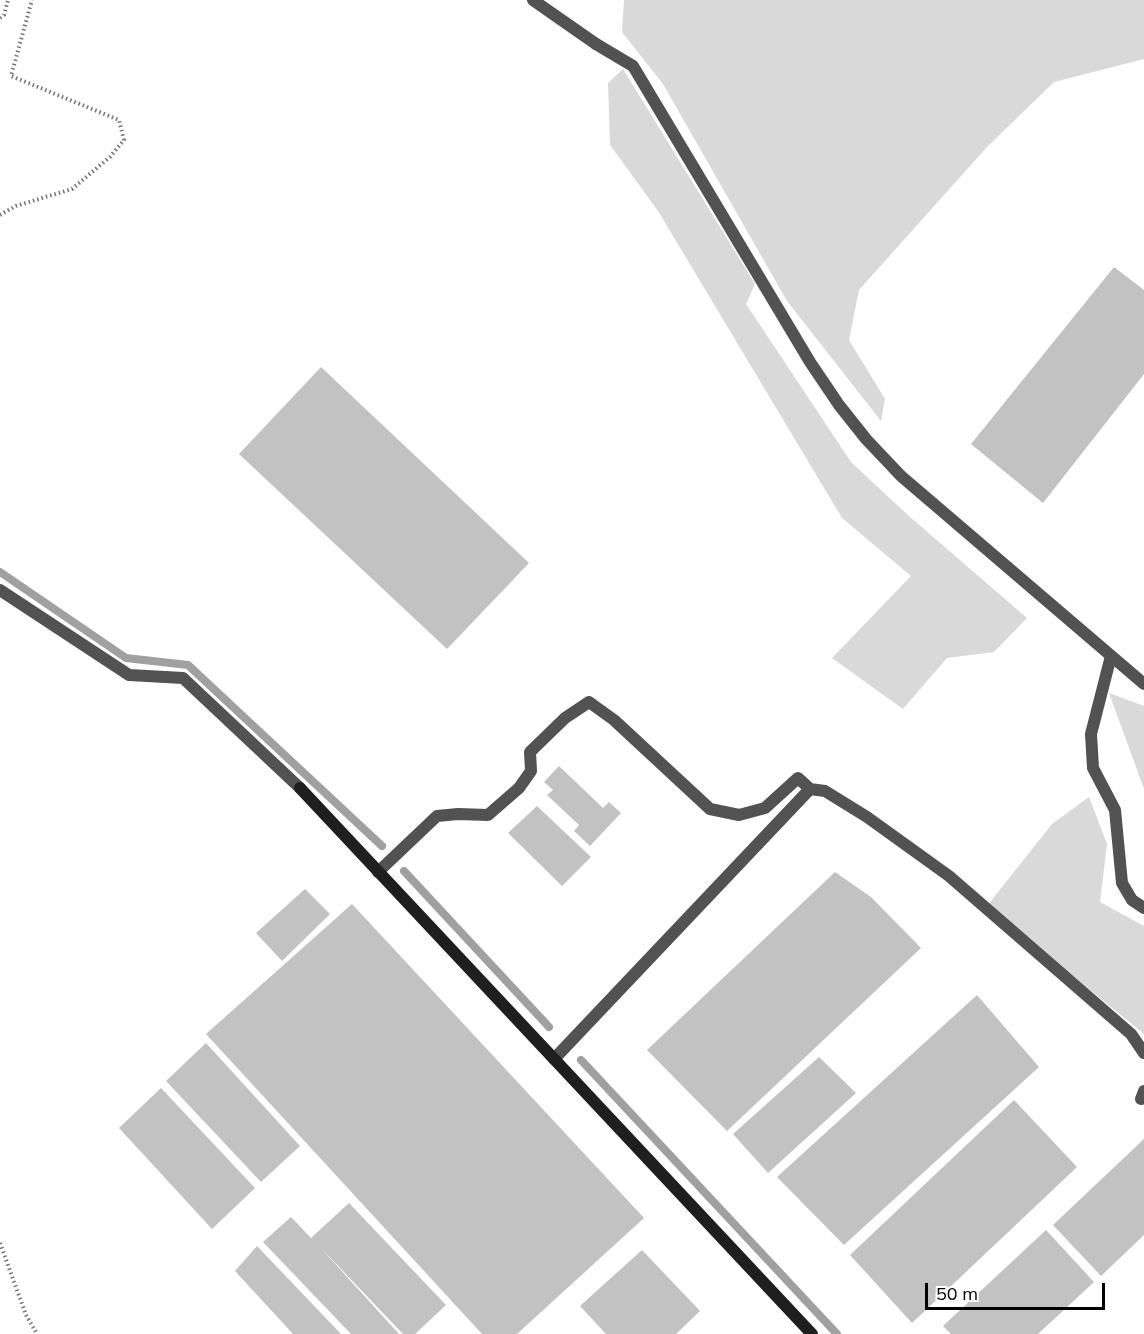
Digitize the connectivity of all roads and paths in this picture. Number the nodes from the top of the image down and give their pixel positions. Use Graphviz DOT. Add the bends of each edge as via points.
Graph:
graph roads {
  1 [pos="8,0"];
  2 [pos="32,0"];
  3 [pos="533,0"];
  4 [pos="0,18"];
  5 [pos="0,215"];
  6 [pos="0,590"];
  7 [pos="1111,656"];
  8 [pos="1144,684"];
  9 [pos="810,789"];
  10 [pos="378,872"];
  11 [pos="1144,908"];
  12 [pos="1144,1053"];
  13 [pos="554,1059"];
  14 [pos="0,1243"];
  15 [pos="37,1334"];
  16 [pos="812,1334"];
  1 -- 4 [label="path"];
  2 -- 5 [label="path" via="11,76 119,120 124,140 72,189 15,206"];
  3 -- 7 [label="street" via="633,66 810,362 866,439 901,476"];
  6 -- 10 [label="street" via="129,675 183,678 300,788"];
  7 -- 8 [label="street"];
  7 -- 11 [label="street" via="1092,734 1093,768 1115,810 1122,882 1132,900"];
  9 -- 10 [label="street" via="798,778 765,808 739,815 710,809 614,720 589,702 565,718 530,752 531,771 519,788 488,815 437,816"];
  9 -- 12 [label="street" via="825,791 867,817 949,876 1131,1034"];
  9 -- 13 [label="street"];
  10 -- 13 [label="street"];
  13 -- 16 [label="street"];
  14 -- 15 [label="path" via="26,1315"];
}
